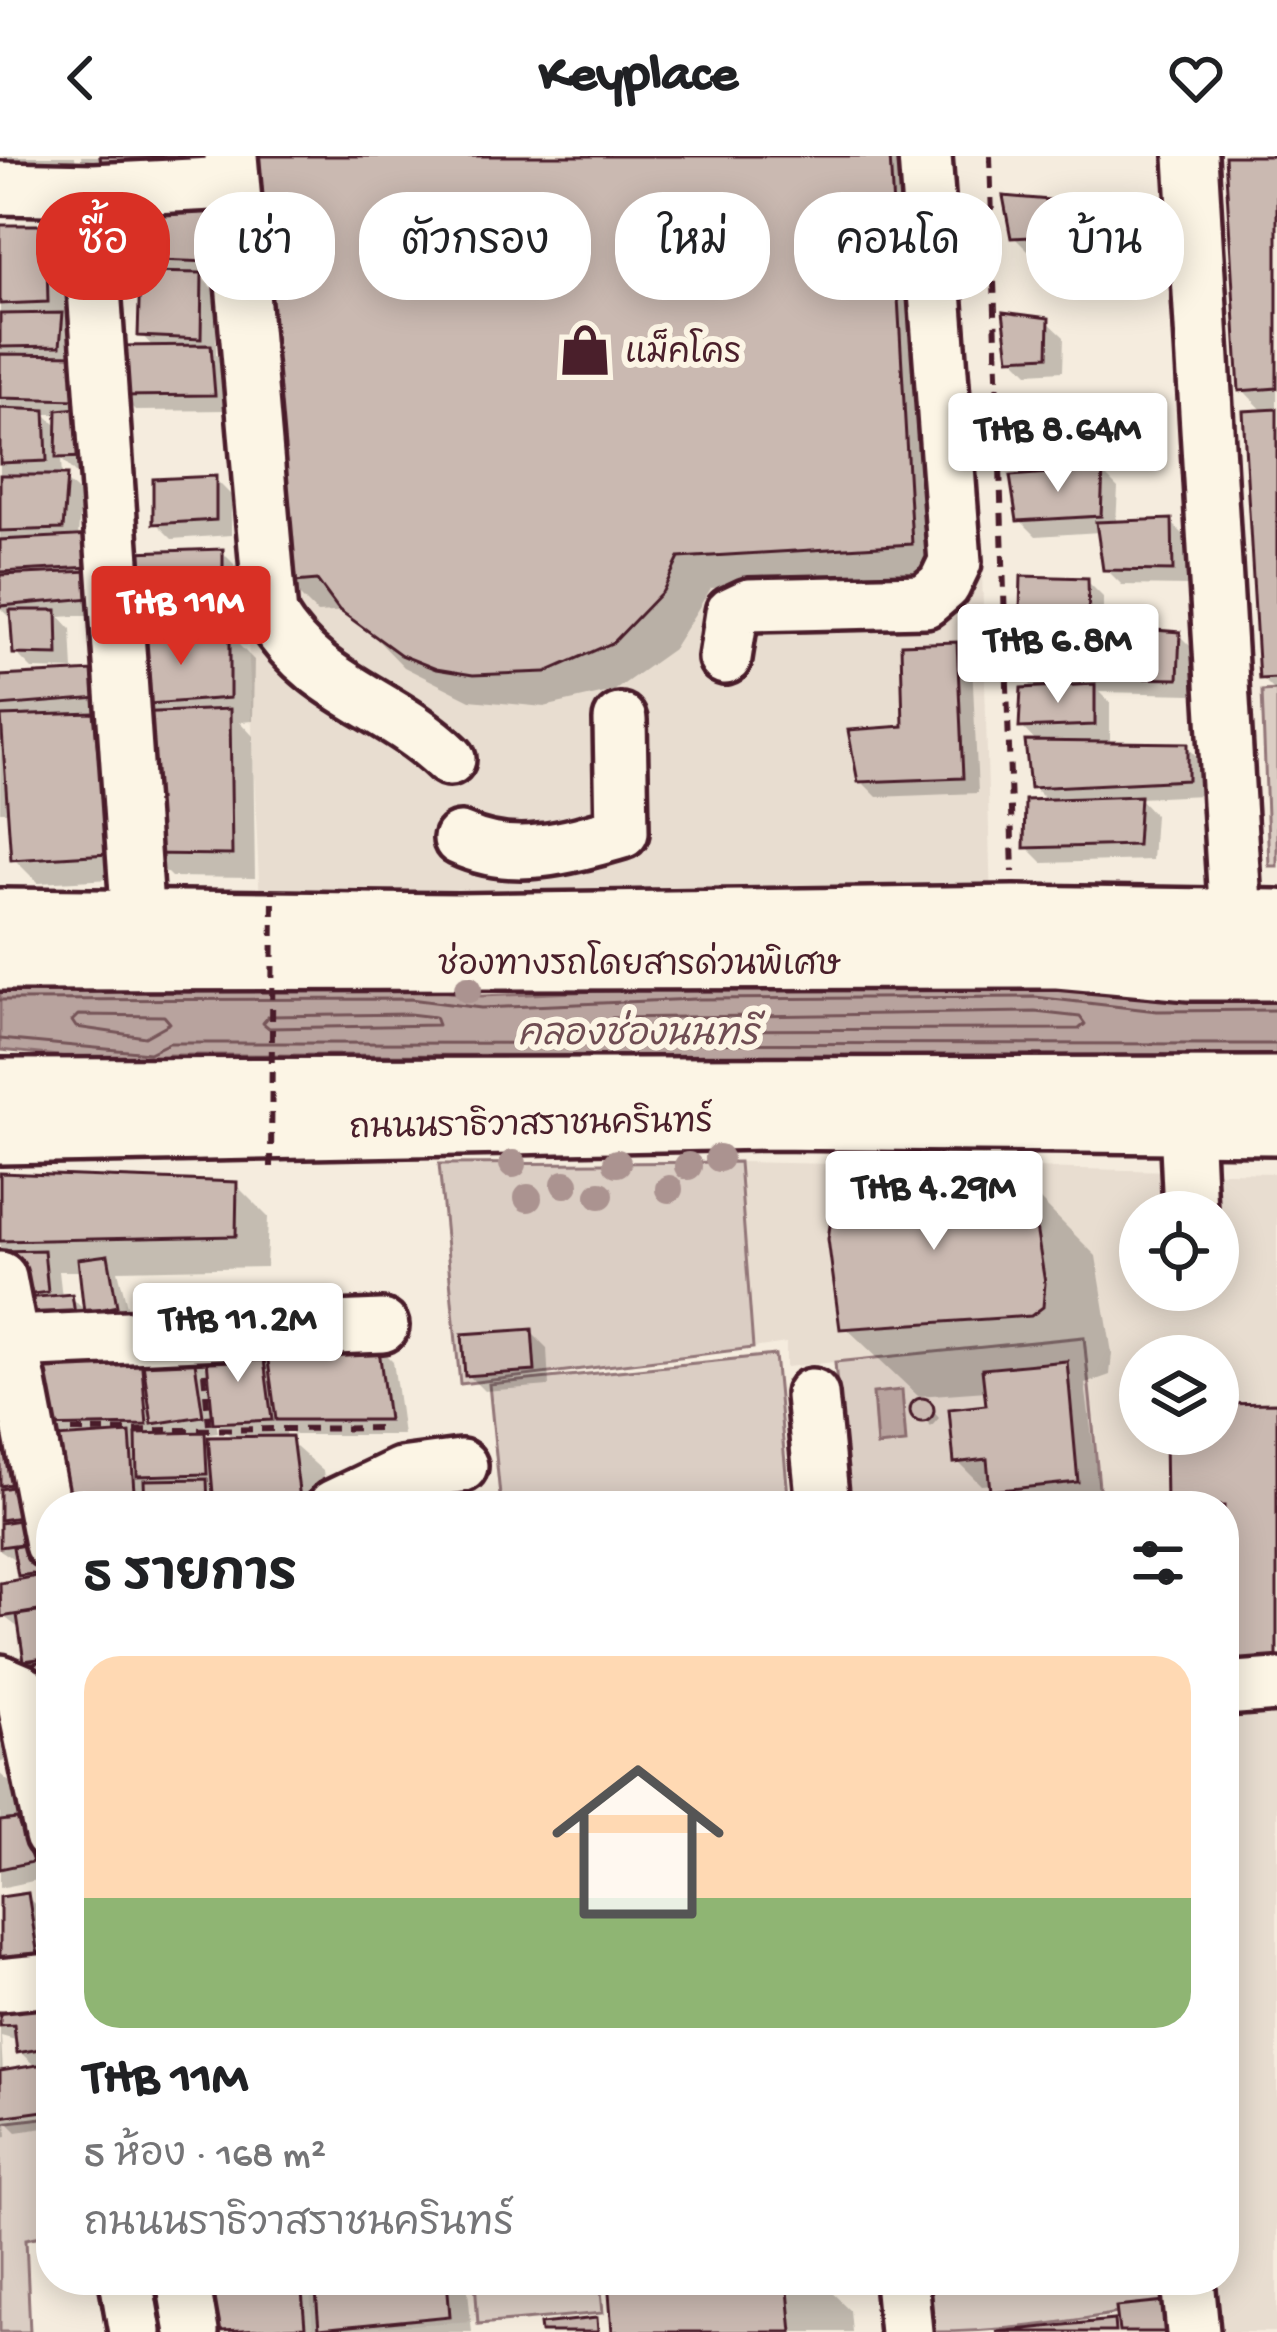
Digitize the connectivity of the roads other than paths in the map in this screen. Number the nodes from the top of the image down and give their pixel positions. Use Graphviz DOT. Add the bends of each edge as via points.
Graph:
graph roads {
  1 [pos="925,156"];
  2 [pos="1191,156"];
  3 [pos="123,172"];
  4 [pos="221,175"];
  5 [pos="0,188"];
  6 [pos="95,300"];
  7 [pos="725,658"];
  8 [pos="620,719"];
  9 [pos="449,759"];
  10 [pos="460,839"];
  11 [pos="0,922"];
  12 [pos="138,922"];
  13 [pos="1256,922"];
  14 [pos="0,964"];
  15 [pos="1277,974"];
  16 [pos="1277,1083"];
  17 [pos="0,1085"];
  18 [pos="1186,1123"];
  19 [pos="1277,1123"];
  20 [pos="0,1132"];
  21 [pos="1189,1191"];
  22 [pos="0,1278"];
  23 [pos="382,1326"];
  24 [pos="12,1342"];
  25 [pos="812,1395"];
  26 [pos="461,1466"];
  27 [pos="42,1491"];
  28 [pos="365,1491"];
  29 [pos="822,1491"];
  30 [pos="0,1681"];
  31 [pos="1277,1685"];
  32 [pos="1239,1688"];
  33 [pos="36,1747"];
  34 [pos="36,1981"];
  35 [pos="0,1985"];
  36 [pos="129,2295"];
  37 [pos="186,2295"];
  38 [pos="902,2295"];
  39 [pos="1189,2295"];
  40 [pos="135,2332"];
  41 [pos="192,2332"];
  42 [pos="906,2332"];
  43 [pos="1193,2332"];
  1 -- 7 [label="street" via="955,562 925,601 749,605 732,613"];
  2 -- 13 [label="street"];
  3 -- 4 [label="street"];
  3 -- 5 [label="street"];
  4 -- 9 [label="street" via="272,616 319,675 415,726"];
  6 -- 12 [label="street"];
  8 -- 10 [label="street" via="622,832 563,849 493,855"];
  11 -- 12 [label="main road"];
  12 -- 13 [label="main road"];
  14 -- 15 [label="street, ช่องทางรถโดยสารด่วนพิเศษ" via="1058,962"];
  16 -- 17 [label="street"];
  18 -- 19 [label="main road, ถนนนราธิวาสราชนครินทร์"];
  18 -- 20 [label="main road, ถนนนราธิวาสราชนครินทร์" via="765,1118"];
  18 -- 21 [label="street"];
  22 -- 24 [label="street"];
  23 -- 24 [label="street"];
  24 -- 27 [label="street"];
  25 -- 29 [label="street"];
  26 -- 28 [label="street" via="400,1474"];
  30 -- 33 [label="street" via="21,1690"];
  31 -- 32 [label="street"];
  34 -- 35 [label="street"];
  36 -- 40 [label="street"];
  37 -- 41 [label="street"];
  38 -- 42 [label="street"];
  39 -- 43 [label="street"];
}
